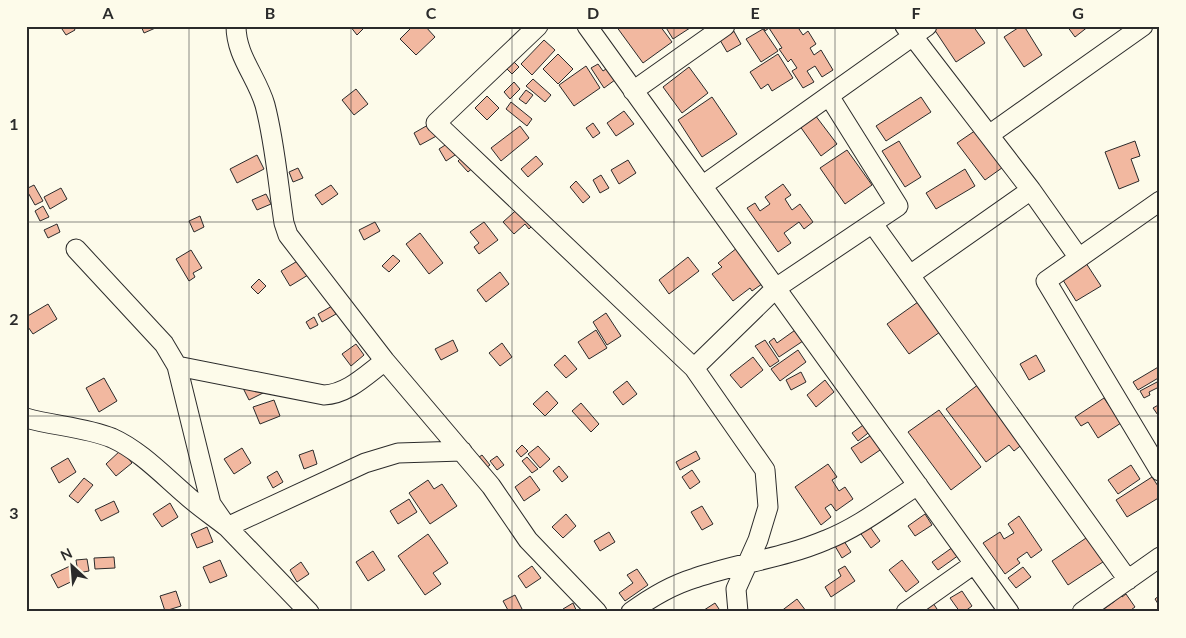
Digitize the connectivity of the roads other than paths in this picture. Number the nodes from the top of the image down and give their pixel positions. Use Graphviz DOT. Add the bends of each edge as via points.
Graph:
graph roads {
  1 [pos="236,26"];
  2 [pos="538,26"];
  3 [pos="587,26"];
  4 [pos="725,26"];
  5 [pos="1143,26"];
  6 [pos="915,30"];
  7 [pos="633,91"];
  8 [pos="829,96"];
  9 [pos="989,135"];
  10 [pos="702,186"];
  11 [pos="1031,190"];
  12 [pos="1160,201"];
  13 [pos="873,224"];
  14 [pos="76,249"];
  15 [pos="1079,258"];
  16 [pos="910,275"];
  17 [pos="776,288"];
  18 [pos="385,361"];
  19 [pos="177,366"];
  20 [pos="694,368"];
  21 [pos="26,418"];
  22 [pos="462,451"];
  23 [pos="1160,471"];
  24 [pos="918,485"];
  25 [pos="227,527"];
  26 [pos="1160,557"];
  27 [pos="746,564"];
  28 [pos="974,564"];
  29 [pos="1128,580"];
  30 [pos="309,612"];
  31 [pos="597,612"];
  32 [pos="631,612"];
  33 [pos="738,612"];
  34 [pos="906,612"];
  35 [pos="1009,612"];
  36 [pos="1082,612"];
  1 -- 18 [label="street" via="240,54 264,102 270,126 288,235"];
  2 -- 20 [label="street" via="436,124"];
  3 -- 7 [label="street"];
  4 -- 7 [label="street"];
  5 -- 9 [label="street"];
  6 -- 8 [label="street"];
  6 -- 9 [label="street"];
  7 -- 10 [label="street"];
  8 -- 10 [label="street"];
  8 -- 13 [label="street" via="898,206"];
  9 -- 11 [label="street"];
  10 -- 17 [label="street"];
  11 -- 15 [label="street"];
  11 -- 16 [label="street"];
  12 -- 15 [label="street"];
  13 -- 16 [label="street"];
  13 -- 17 [label="street"];
  14 -- 19 [label="street" via="164,344"];
  15 -- 23 [label="street" via="1046,281"];
  16 -- 29 [label="street"];
  17 -- 20 [label="street"];
  17 -- 24 [label="street"];
  18 -- 19 [label="street" via="344,391 324,395"];
  18 -- 22 [label="street"];
  19 -- 25 [label="street" via="211,504"];
  20 -- 27 [label="street" via="765,470 768,507 758,540"];
  21 -- 25 [label="street" via="112,438 141,456"];
  22 -- 25 [label="street" via="398,453 366,463"];
  22 -- 31 [label="street" via="528,540"];
  24 -- 27 [label="street" via="828,540"];
  24 -- 28 [label="street"];
  25 -- 30 [label="street"];
  26 -- 29 [label="street"];
  27 -- 32 [label="street" via="693,578"];
  27 -- 33 [label="street" via="736,589"];
  28 -- 34 [label="street"];
  28 -- 35 [label="street"];
  29 -- 36 [label="street"];
}
